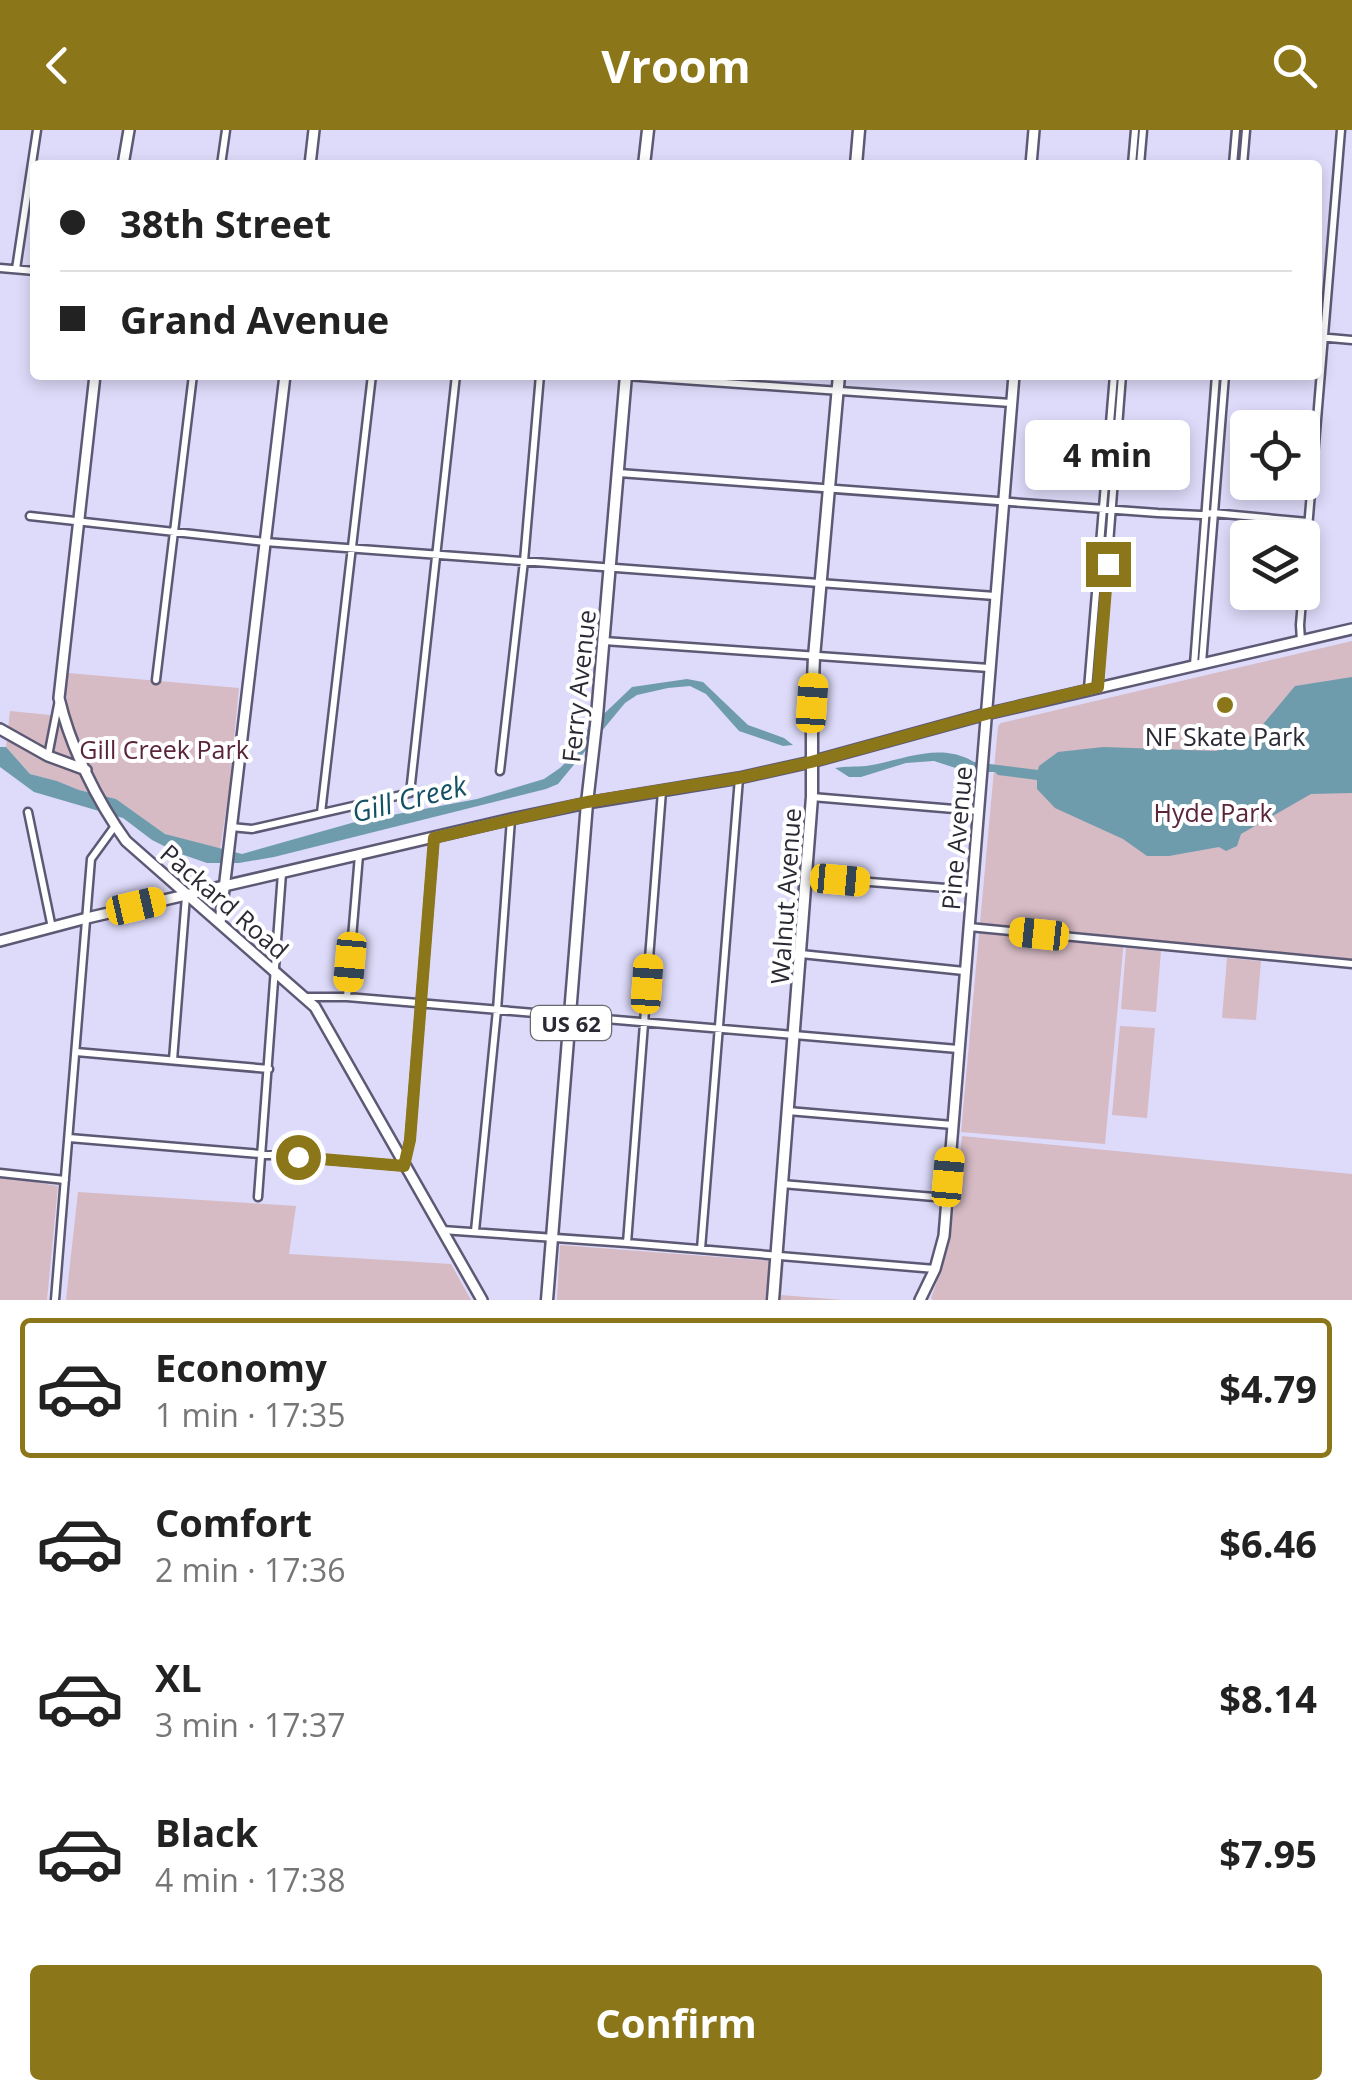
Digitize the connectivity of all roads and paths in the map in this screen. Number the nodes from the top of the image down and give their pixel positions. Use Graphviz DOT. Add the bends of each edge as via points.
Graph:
graph roads {
  1 [pos="37,130"];
  2 [pos="129,130"];
  3 [pos="226,130"];
  4 [pos="314,130"];
  5 [pos="648,130"];
  6 [pos="859,130"];
  7 [pos="1034,130"];
  8 [pos="1135,130"];
  9 [pos="1143,130"];
  10 [pos="1236,130"];
  11 [pos="1246,130"];
  12 [pos="1342,130"];
  13 [pos="32,160"];
  14 [pos="125,160"];
  15 [pos="222,160"];
  16 [pos="311,160"];
  17 [pos="645,160"];
  18 [pos="856,160"];
  19 [pos="1031,160"];
  20 [pos="1132,160"];
  21 [pos="1140,160"];
  22 [pos="1233,160"];
  23 [pos="1243,160"];
  24 [pos="30,177"];
  25 [pos="0,268"];
  26 [pos="16,270"];
  27 [pos="30,271"];
  28 [pos="1322,327"];
  29 [pos="1322,337"];
  30 [pos="1352,340"];
  31 [pos="94,380"];
  32 [pos="191,380"];
  33 [pos="283,380"];
  34 [pos="371,380"];
  35 [pos="455,380"];
  36 [pos="540,380"];
  37 [pos="626,380"];
  38 [pos="692,380"];
  39 [pos="839,380"];
  40 [pos="1013,380"];
  41 [pos="1114,380"];
  42 [pos="1121,380"];
  43 [pos="1216,380"];
  44 [pos="1224,380"];
  45 [pos="1318,380"];
  46 [pos="838,391"];
  47 [pos="1011,403"];
  48 [pos="618,472"];
  49 [pos="829,488"];
  50 [pos="1003,501"];
  51 [pos="1108,508"];
  52 [pos="1209,513"];
  53 [pos="30,516"];
  54 [pos="1286,520"];
  55 [pos="1308,520"];
  56 [pos="78,521"];
  57 [pos="174,533"];
  58 [pos="264,542"];
  59 [pos="352,549"];
  60 [pos="437,555"];
  61 [pos="524,561"];
  62 [pos="610,567"];
  63 [pos="820,582"];
  64 [pos="995,596"];
  65 [pos="1301,610"];
  66 [pos="1352,628"];
  67 [pos="603,640"];
  68 [pos="1301,641"];
  69 [pos="814,657"];
  70 [pos="1198,664"];
  71 [pos="990,668"];
  72 [pos="156,680"];
  73 [pos="1093,688"];
  74 [pos="59,698"];
  75 [pos="986,714"];
  76 [pos="0,729"];
  77 [pos="48,756"];
  78 [pos="811,762"];
  79 [pos="86,770"];
  80 [pos="500,771"];
  81 [pos="739,778"];
  82 [pos="662,791"];
  83 [pos="812,797"];
  84 [pos="587,802"];
  85 [pos="978,811"];
  86 [pos="28,812"];
  87 [pos="321,813"];
  88 [pos="511,819"];
  89 [pos="112,821"];
  90 [pos="230,827"];
  91 [pos="434,838"];
  92 [pos="360,855"];
  93 [pos="282,873"];
  94 [pos="807,877"];
  95 [pos="223,885"];
  96 [pos="972,890"];
  97 [pos="186,894"];
  98 [pos="86,918"];
  99 [pos="220,923"];
  100 [pos="968,927"];
  101 [pos="52,928"];
  102 [pos="0,941"];
  103 [pos="801,954"];
  104 [pos="1352,964"];
  105 [pos="964,971"];
  106 [pos="276,972"];
  107 [pos="305,997"];
  108 [pos="347,997"];
  109 [pos="420,1004"];
  110 [pos="496,1010"];
  111 [pos="572,1016"];
  112 [pos="644,1022"];
  113 [pos="719,1028"];
  114 [pos="794,1034"];
  115 [pos="958,1049"];
  116 [pos="76,1052"];
  117 [pos="173,1060"];
  118 [pos="269,1068"];
  119 [pos="788,1111"];
  120 [pos="953,1124"];
  121 [pos="69,1138"];
  122 [pos="262,1154"];
  123 [pos="404,1166"];
  124 [pos="0,1173"];
  125 [pos="66,1180"];
  126 [pos="782,1184"];
  127 [pos="258,1196"];
  128 [pos="946,1198"];
  129 [pos="441,1230"];
  130 [pos="475,1231"];
  131 [pos="553,1237"];
  132 [pos="626,1242"];
  133 [pos="701,1248"];
  134 [pos="776,1255"];
  135 [pos="936,1270"];
  136 [pos="56,1300"];
  137 [pos="482,1300"];
  138 [pos="547,1300"];
  139 [pos="773,1300"];
  140 [pos="920,1300"];
  1 -- 13 [label="street"];
  2 -- 14 [label="main road"];
  3 -- 15 [label="street"];
  4 -- 16 [label="main road"];
  5 -- 17 [label="main road"];
  6 -- 18 [label="main road"];
  7 -- 19 [label="main road"];
  8 -- 20 [label="street"];
  9 -- 21 [label="street"];
  10 -- 22 [label="street"];
  11 -- 23 [label="street"];
  12 -- 28 [label="street"];
  24 -- 26 [label="street"];
  25 -- 26 [label="street"];
  26 -- 27 [label="street"];
  29 -- 30 [label="street"];
  31 -- 56 [label="main road"];
  32 -- 57 [label="street"];
  33 -- 58 [label="main road"];
  34 -- 59 [label="street"];
  35 -- 60 [label="street"];
  36 -- 61 [label="street"];
  37 -- 48 [label="main road, Ferry Avenue / US 62"];
  38 -- 46 [label="street"];
  39 -- 46 [label="main road, Walnut Avenue"];
  40 -- 47 [label="main road, Pine Avenue"];
  41 -- 51 [label="street"];
  42 -- 51 [label="street"];
  43 -- 52 [label="street"];
  44 -- 52 [label="street"];
  45 -- 55 [label="street"];
  46 -- 47 [label="street"];
  46 -- 49 [label="main road, Walnut Avenue"];
  47 -- 50 [label="main road, Pine Avenue"];
  48 -- 49 [label="street"];
  48 -- 62 [label="main road, Ferry Avenue / US 62"];
  49 -- 50 [label="street"];
  49 -- 63 [label="main road, Walnut Avenue"];
  50 -- 51 [label="street"];
  50 -- 64 [label="main road, Pine Avenue"];
  51 -- 52 [label="street"];
  51 -- 73 [label="street"];
  52 -- 54 [label="street"];
  52 -- 70 [label="street"];
  53 -- 56 [label="street"];
  56 -- 57 [label="street"];
  56 -- 74 [label="main road"];
  57 -- 58 [label="street"];
  57 -- 72 [label="street"];
  58 -- 59 [label="street"];
  58 -- 90 [label="main road"];
  59 -- 60 [label="street"];
  59 -- 87 [label="street"];
  60 -- 61 [label="street"];
  60 -- 87 [label="street" via="410,792"];
  61 -- 62 [label="street"];
  61 -- 80 [label="street"];
  62 -- 63 [label="street"];
  62 -- 67 [label="main road, Ferry Avenue / US 62"];
  63 -- 64 [label="street"];
  63 -- 69 [label="main road, Walnut Avenue"];
  64 -- 71 [label="main road, Pine Avenue"];
  65 -- 68 [label="street"];
  66 -- 68 [label="main road"];
  67 -- 69 [label="street"];
  67 -- 84 [label="main road, Ferry Avenue / US 62"];
  68 -- 70 [label="main road"];
  69 -- 71 [label="street"];
  69 -- 78 [label="main road, Walnut Avenue"];
  70 -- 73 [label="main road"];
  71 -- 75 [label="main road, Pine Avenue"];
  73 -- 75 [label="main road"];
  74 -- 77 [label="street"];
  74 -- 79 [label="main road, Packard Road"];
  75 -- 78 [label="main road"];
  75 -- 85 [label="main road, Pine Avenue"];
  76 -- 77 [label="main road"];
  77 -- 79 [label="main road"];
  78 -- 81 [label="main road"];
  78 -- 83 [label="main road, Walnut Avenue"];
  79 -- 89 [label="main road, Packard Road"];
  81 -- 82 [label="main road"];
  81 -- 113 [label="street"];
  82 -- 84 [label="main road"];
  82 -- 112 [label="street"];
  83 -- 85 [label="street"];
  83 -- 94 [label="main road, Walnut Avenue"];
  84 -- 88 [label="main road"];
  84 -- 111 [label="main road, Ferry Avenue / US 62"];
  85 -- 96 [label="main road, Pine Avenue"];
  86 -- 101 [label="street"];
  87 -- 90 [label="street" via="252,829"];
  88 -- 91 [label="main road"];
  88 -- 110 [label="street"];
  89 -- 97 [label="main road, Packard Road"];
  89 -- 98 [label="street" via="90,858"];
  90 -- 95 [label="main road"];
  91 -- 92 [label="main road"];
  91 -- 109 [label="street"];
  92 -- 93 [label="main road"];
  92 -- 108 [label="street"];
  93 -- 95 [label="main road"];
  93 -- 106 [label="street"];
  94 -- 96 [label="street"];
  94 -- 103 [label="main road, Walnut Avenue"];
  95 -- 97 [label="main road"];
  95 -- 99 [label="main road"];
  96 -- 100 [label="main road, Pine Avenue"];
  97 -- 98 [label="main road"];
  97 -- 99 [label="main road, Packard Road"];
  97 -- 117 [label="street"];
  98 -- 101 [label="main road"];
  98 -- 116 [label="street"];
  99 -- 106 [label="main road, Packard Road"];
  100 -- 104 [label="street"];
  100 -- 105 [label="main road, Pine Avenue"];
  101 -- 102 [label="main road"];
  103 -- 105 [label="street"];
  103 -- 114 [label="main road, Walnut Avenue"];
  105 -- 115 [label="main road, Pine Avenue"];
  106 -- 107 [label="main road, Packard Road"];
  106 -- 118 [label="street"];
  107 -- 108 [label="street"];
  107 -- 123 [label="main road, Packard Road"];
  108 -- 109 [label="street"];
  109 -- 110 [label="street"];
  109 -- 123 [label="street"];
  110 -- 111 [label="street"];
  110 -- 130 [label="street"];
  111 -- 112 [label="street"];
  111 -- 131 [label="main road, Ferry Avenue / US 62"];
  112 -- 113 [label="street"];
  112 -- 132 [label="street"];
  113 -- 114 [label="street"];
  113 -- 133 [label="street"];
  114 -- 115 [label="street"];
  114 -- 119 [label="main road, Walnut Avenue"];
  115 -- 120 [label="main road, Pine Avenue"];
  116 -- 117 [label="street"];
  116 -- 121 [label="street"];
  117 -- 118 [label="street"];
  118 -- 122 [label="street"];
  119 -- 120 [label="street"];
  119 -- 126 [label="main road, Walnut Avenue"];
  120 -- 128 [label="main road, Pine Avenue"];
  121 -- 122 [label="street"];
  121 -- 125 [label="street"];
  122 -- 123 [label="street"];
  122 -- 127 [label="street"];
  123 -- 129 [label="main road, Packard Road"];
  124 -- 125 [label="street"];
  125 -- 136 [label="street"];
  126 -- 128 [label="street"];
  126 -- 134 [label="main road, Walnut Avenue"];
  128 -- 135 [label="main road, Pine Avenue"];
  129 -- 130 [label="street"];
  129 -- 137 [label="main road, Packard Road"];
  130 -- 131 [label="street"];
  131 -- 132 [label="street"];
  131 -- 138 [label="main road, Ferry Avenue / US 62"];
  132 -- 133 [label="street"];
  133 -- 134 [label="street"];
  134 -- 135 [label="street"];
  134 -- 139 [label="main road, Walnut Avenue"];
  135 -- 140 [label="main road, Pine Avenue"];
}
